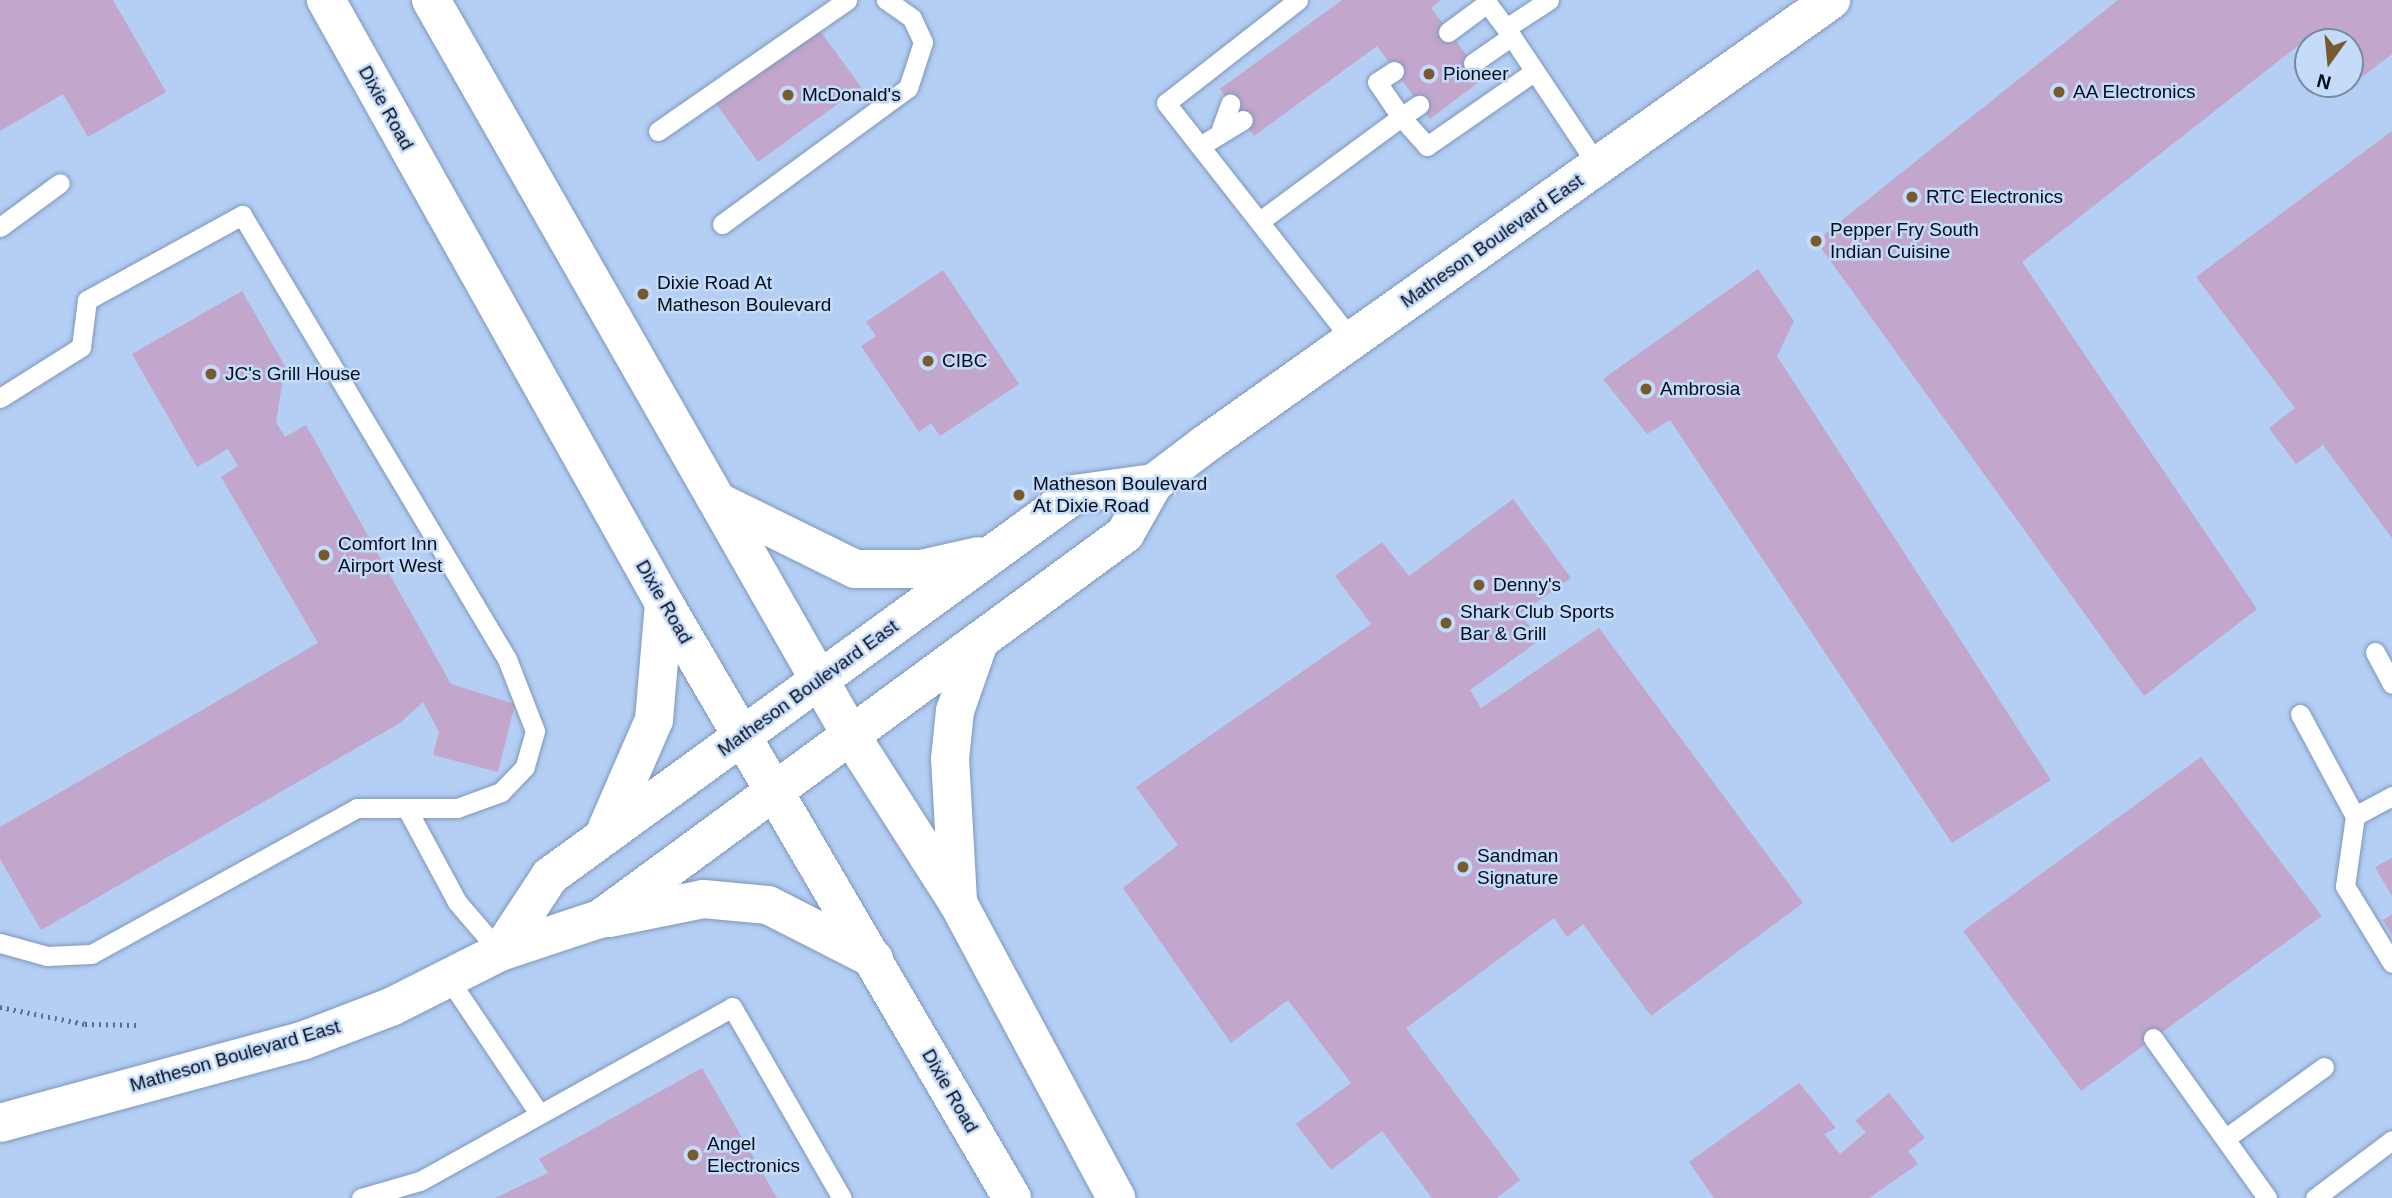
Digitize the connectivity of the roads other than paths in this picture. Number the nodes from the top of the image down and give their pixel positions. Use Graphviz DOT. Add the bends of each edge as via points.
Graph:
graph roads {
  1 [pos="326,0"];
  2 [pos="431,0"];
  3 [pos="847,0"];
  4 [pos="886,0"];
  5 [pos="1298,0"];
  6 [pos="1549,0"];
  7 [pos="1831,0"];
  8 [pos="1448,32"];
  9 [pos="1509,32"];
  10 [pos="1473,63"];
  11 [pos="1394,71"];
  12 [pos="1535,71"];
  13 [pos="1230,104"];
  14 [pos="1419,104"];
  15 [pos="1401,117"];
  16 [pos="1243,120"];
  17 [pos="1221,129"];
  18 [pos="659,131"];
  19 [pos="1200,146"];
  20 [pos="1598,166"];
  21 [pos="60,183"];
  22 [pos="1260,221"];
  23 [pos="722,224"];
  24 [pos="0,227"];
  25 [pos="1352,340"];
  26 [pos="0,398"];
  27 [pos="1154,483"];
  28 [pos="719,502"];
  29 [pos="996,552"];
  30 [pos="664,603"];
  31 [pos="978,645"];
  32 [pos="2375,652"];
  33 [pos="820,680"];
  34 [pos="2392,684"];
  35 [pos="2300,714"];
  36 [pos="743,735"];
  37 [pos="853,739"];
  38 [pos="776,789"];
  39 [pos="2392,796"];
  40 [pos="407,809"];
  41 [pos="2355,816"];
  42 [pos="600,840"];
  43 [pos="958,903"];
  44 [pos="600,919"];
  45 [pos="0,943"];
  46 [pos="500,952"];
  47 [pos="874,959"];
  48 [pos="2392,962"];
  49 [pos="448,978"];
  50 [pos="2153,1038"];
  51 [pos="2324,1067"];
  52 [pos="538,1112"];
  53 [pos="0,1123"];
  54 [pos="2226,1138"];
  55 [pos="2392,1140"];
  56 [pos="361,1198"];
  57 [pos="842,1198"];
  58 [pos="1012,1198"];
  59 [pos="1116,1198"];
  60 [pos="2267,1198"];
  61 [pos="2315,1198"];
  1 -- 30 [label="main road, Dixie Road"];
  2 -- 28 [label="main road"];
  3 -- 18 [label="lane"];
  4 -- 23 [label="lane" via="912,18 923,42 908,88"];
  5 -- 19 [label="lane" via="1166,103"];
  6 -- 9 [label="lane"];
  7 -- 20 [label="main road, Matheson Boulevard East"];
  8 -- 9 [label="lane" via="1487,3"];
  9 -- 10 [label="lane"];
  9 -- 12 [label="lane"];
  11 -- 15 [label="lane" via="1377,82"];
  12 -- 15 [label="lane" via="1427,146"];
  12 -- 20 [label="lane"];
  13 -- 17 [label="lane"];
  14 -- 15 [label="lane"];
  15 -- 22 [label="lane"];
  16 -- 17 [label="lane"];
  17 -- 19 [label="lane"];
  19 -- 22 [label="lane"];
  20 -- 25 [label="main road, Matheson Boulevard East"];
  21 -- 24 [label="lane"];
  22 -- 25 [label="lane"];
  25 -- 27 [label="main road, Matheson Boulevard East"];
  26 -- 40 [label="lane" via="81,347 87,300 242,215 507,659 535,730 525,767 501,792 457,808"];
  27 -- 29 [label="main road, Matheson Boulevard East" via="1075,495"];
  27 -- 31 [label="main road, Matheson Boulevard East" via="1125,534"];
  28 -- 29 [label="main road" via="855,569 921,569"];
  28 -- 33 [label="main road"];
  29 -- 33 [label="main road, Matheson Boulevard East"];
  30 -- 36 [label="main road, Dixie Road"];
  30 -- 42 [label="main road" via="654,719 632,782"];
  31 -- 37 [label="main road, Matheson Boulevard East"];
  31 -- 43 [label="main road" via="955,711 950,759"];
  32 -- 34 [label="lane"];
  33 -- 36 [label="main road, Matheson Boulevard East"];
  33 -- 37 [label="main road"];
  35 -- 41 [label="lane"];
  36 -- 38 [label="main road, Dixie Road"];
  36 -- 42 [label="main road, Matheson Boulevard East"];
  37 -- 38 [label="main road, Matheson Boulevard East"];
  37 -- 43 [label="main road"];
  38 -- 44 [label="main road, Matheson Boulevard East"];
  38 -- 47 [label="main road, Dixie Road"];
  39 -- 41 [label="lane"];
  40 -- 45 [label="lane" via="357,808 90,954 47,956"];
  40 -- 46 [label="lane" via="457,902"];
  41 -- 48 [label="lane" via="2346,887"];
  42 -- 46 [label="main road, Matheson Boulevard East" via="550,877"];
  43 -- 59 [label="main road"];
  44 -- 46 [label="main road, Matheson Boulevard East"];
  44 -- 47 [label="main road" via="703,899 768,905"];
  46 -- 49 [label="main road, Matheson Boulevard East"];
  47 -- 58 [label="main road, Dixie Road"];
  49 -- 52 [label="lane"];
  49 -- 53 [label="main road, Matheson Boulevard East" via="302,1041"];
  50 -- 54 [label="lane"];
  51 -- 54 [label="lane"];
  52 -- 56 [label="lane" via="420,1181"];
  52 -- 57 [label="lane" via="732,1007"];
  54 -- 60 [label="lane"];
  55 -- 61 [label="lane"];
}
